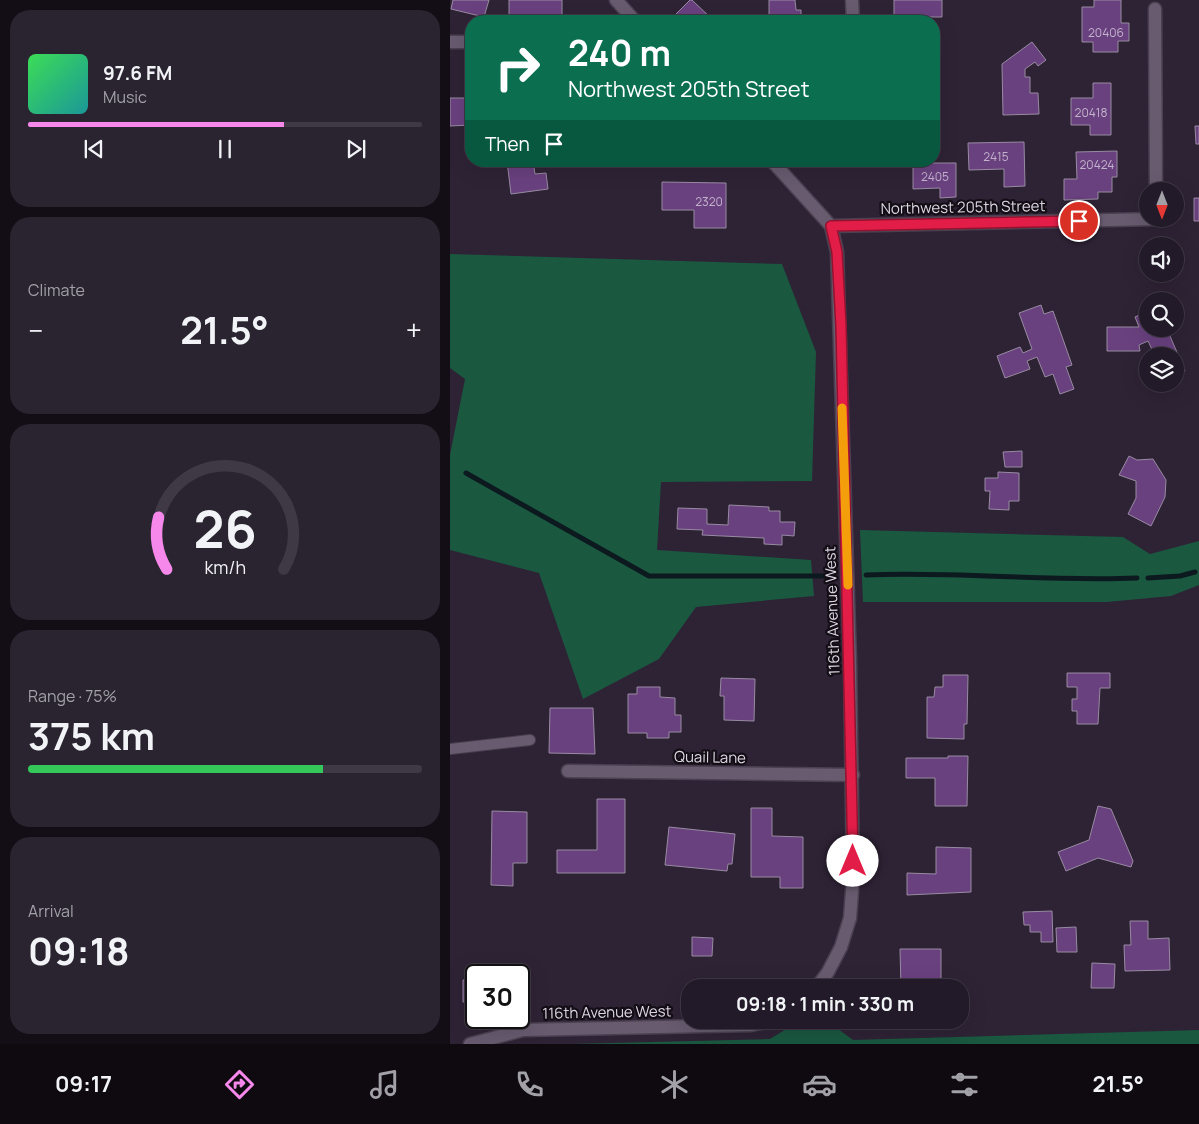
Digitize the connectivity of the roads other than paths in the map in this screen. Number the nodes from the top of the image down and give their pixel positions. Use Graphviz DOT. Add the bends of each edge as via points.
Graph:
graph roads {
  1 [pos="616,0"];
  2 [pos="852,0"];
  3 [pos="1155,9"];
  4 [pos="628,15"];
  5 [pos="853,15"];
  6 [pos="450,42"];
  7 [pos="465,42"];
  8 [pos="777,167"];
  9 [pos="1156,182"];
  10 [pos="1139,219"];
  11 [pos="831,226"];
  12 [pos="530,740"];
  13 [pos="450,749"];
  14 [pos="568,771"];
  15 [pos="853,775"];
  16 [pos="823,979"];
  17 [pos="681,1027"];
  18 [pos="470,1044"];
  1 -- 4 [label="street"];
  2 -- 5 [label="street"];
  3 -- 9 [label="street"];
  6 -- 7 [label="street"];
  8 -- 11 [label="street"];
  10 -- 11 [label="street, Northwest 205th Street"];
  11 -- 15 [label="street, 116th Avenue West" via="837,252 841,326"];
  12 -- 13 [label="lane"];
  14 -- 15 [label="street, Quail Lane"];
  15 -- 16 [label="street, 116th Avenue West" via="850,918 841,947"];
  17 -- 18 [label="street, 116th Avenue West" via="523,1030"];
}
